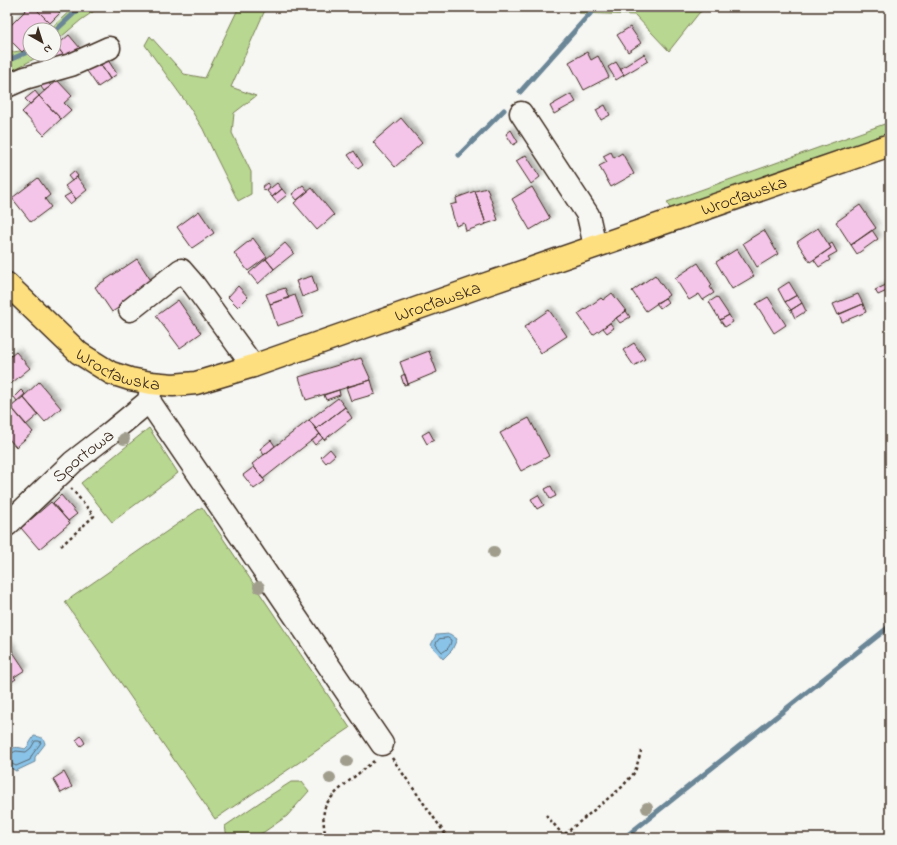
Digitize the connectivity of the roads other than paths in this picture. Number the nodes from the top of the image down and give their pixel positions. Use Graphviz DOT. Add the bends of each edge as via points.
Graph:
graph roads {
  1 [pos="109,48"];
  2 [pos="7,86"];
  3 [pos="521,113"];
  4 [pos="890,145"];
  5 [pos="595,246"];
  6 [pos="7,284"];
  7 [pos="130,310"];
  8 [pos="253,366"];
  9 [pos="150,392"];
  10 [pos="8,522"];
  11 [pos="384,747"];
  1 -- 2 [label="street" via="71,65"];
  3 -- 5 [label="street" via="588,215"];
  4 -- 5 [label="main road, Wrocławska"];
  5 -- 8 [label="main road, Wrocławska"];
  6 -- 9 [label="main road, Wrocławska" via="78,353"];
  7 -- 8 [label="street" via="181,270"];
  8 -- 9 [label="main road, Wrocławska" via="196,383 173,384"];
  9 -- 10 [label="street, Sportowa" via="109,434 59,474"];
  9 -- 11 [label="street"];
}
